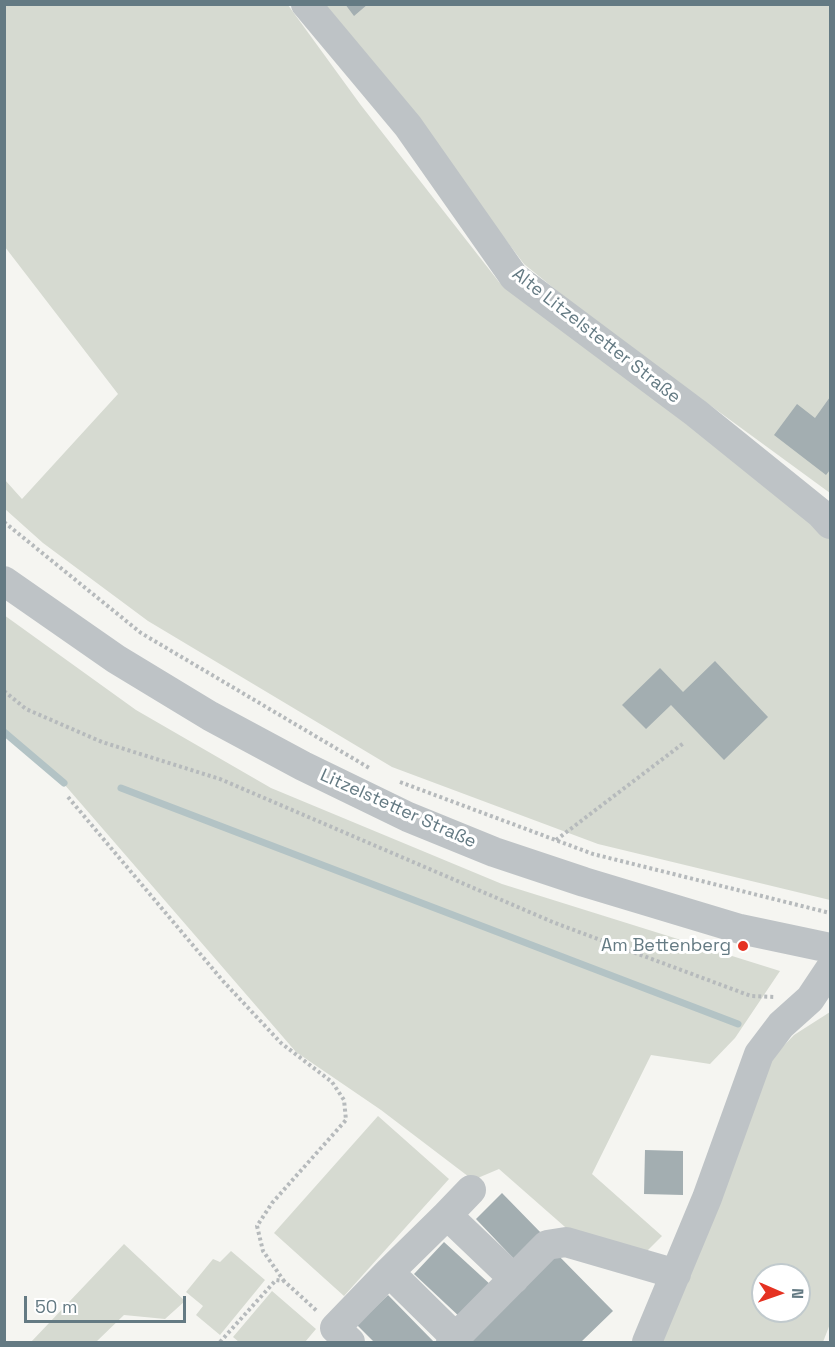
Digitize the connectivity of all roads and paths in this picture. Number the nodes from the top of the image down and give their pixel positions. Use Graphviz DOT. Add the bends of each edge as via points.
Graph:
graph roads {
  1 [pos="306,4"];
  2 [pos="4,522"];
  3 [pos="831,524"];
  4 [pos="4,581"];
  5 [pos="4,691"];
  6 [pos="685,742"];
  7 [pos="377,772"];
  8 [pos="398,782"];
  9 [pos="68,797"];
  10 [pos="555,840"];
  11 [pos="831,913"];
  12 [pos="831,948"];
  13 [pos="831,969"];
  14 [pos="810,999"];
  15 [pos="471,1190"];
  16 [pos="447,1215"];
  17 [pos="389,1272"];
  18 [pos="676,1274"];
  19 [pos="514,1279"];
  20 [pos="284,1281"];
  21 [pos="343,1335"];
  22 [pos="453,1340"];
  23 [pos="220,1342"];
  24 [pos="647,1342"];
  1 -- 3 [label="street, Alte Litzelstetter Straße" via="408,126 514,278 696,413"];
  2 -- 7 [label="path" via="141,633"];
  4 -- 12 [label="street, Litzelstetter Straße" via="116,659 210,716 408,817 494,852 584,882 740,929"];
  5 -- 14 [label="path" via="26,709 102,742 220,779 555,923 751,996"];
  6 -- 10 [label="path"];
  8 -- 10 [label="path"];
  9 -- 20 [label="path" via="223,981 281,1043 332,1082 344,1100 346,1120 257,1226 262,1251"];
  10 -- 11 [label="path" via="593,854"];
  13 -- 14 [label="street"];
  14 -- 18 [label="street" via="781,1025 759,1054"];
  15 -- 16 [label="street"];
  16 -- 17 [label="street"];
  16 -- 19 [label="street"];
  17 -- 21 [label="street"];
  17 -- 22 [label="street"];
  18 -- 19 [label="street" via="566,1242 547,1245"];
  18 -- 24 [label="street"];
  19 -- 22 [label="street"];
  20 -- 21 [label="path"];
  20 -- 23 [label="path" via="276,1280"];
}
